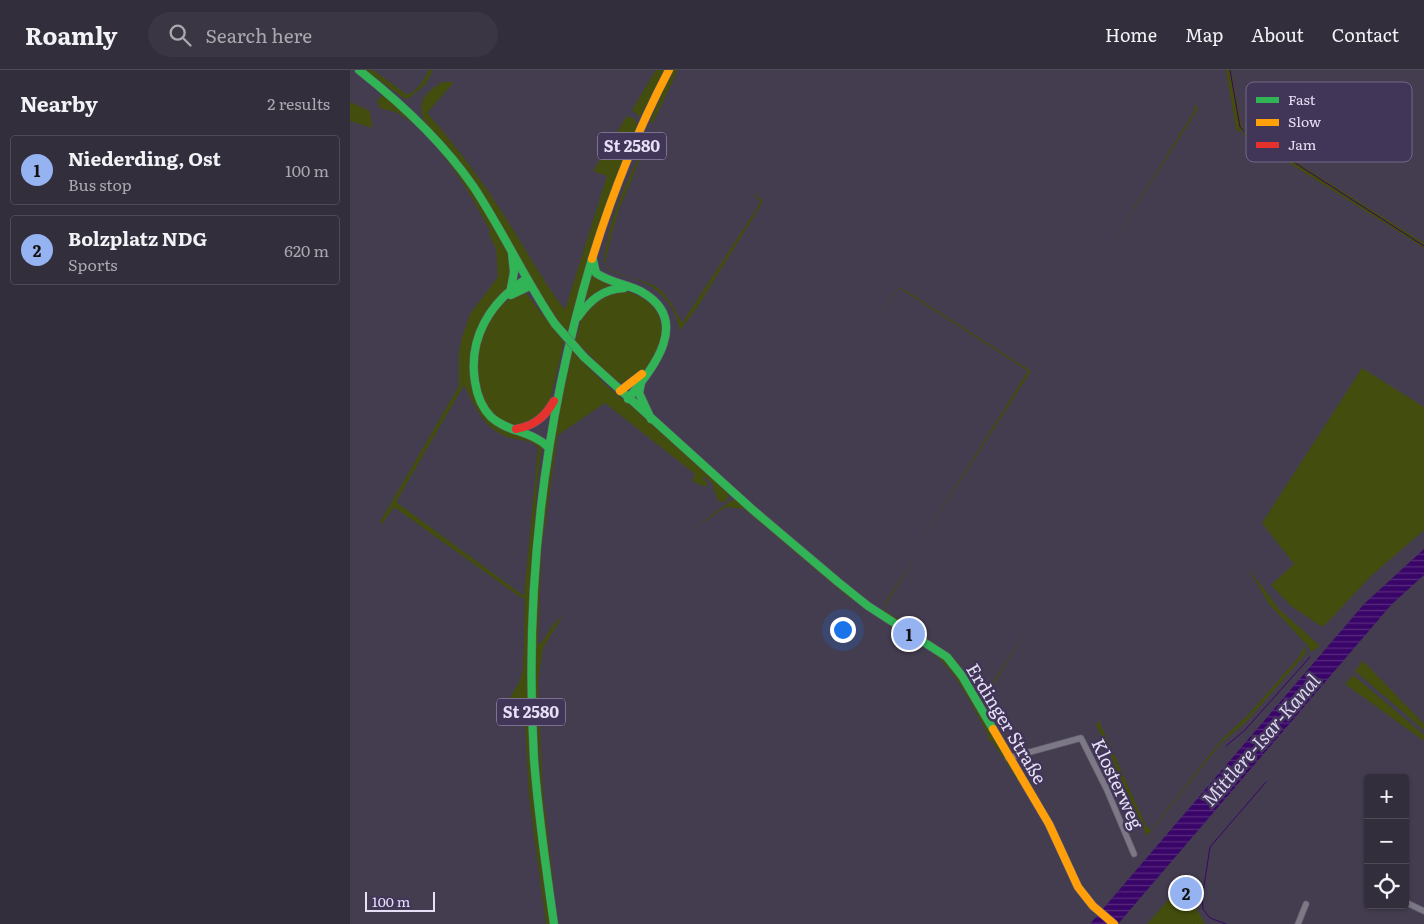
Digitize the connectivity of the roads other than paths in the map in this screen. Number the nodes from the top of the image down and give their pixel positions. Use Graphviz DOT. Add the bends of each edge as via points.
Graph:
graph roads {
  1 [pos="668,70"];
  2 [pos="361,72"];
  3 [pos="512,253"];
  4 [pos="593,257"];
  5 [pos="528,283"];
  6 [pos="511,288"];
  7 [pos="632,288"];
  8 [pos="492,310"];
  9 [pos="574,324"];
  10 [pos="659,358"];
  11 [pos="641,382"];
  12 [pos="620,391"];
  13 [pos="558,396"];
  14 [pos="628,399"];
  15 [pos="651,419"];
  16 [pos="511,429"];
  17 [pos="548,447"];
  18 [pos="1008,758"];
  19 [pos="1134,854"];
  20 [pos="1306,904"];
  21 [pos="1409,904"];
  22 [pos="1424,910"];
  23 [pos="554,924"];
  24 [pos="1114,924"];
  25 [pos="1298,924"];
  1 -- 4 [label="main road, St 2580" via="626,161"];
  2 -- 3 [label="main road, Erdinger Straße" via="398,100 449,154 487,207"];
  3 -- 5 [label="main road, Erdinger Straße"];
  3 -- 6 [label="main road" via="514,272"];
  4 -- 7 [label="main road" via="596,273"];
  4 -- 9 [label="main road, St 2580"];
  5 -- 6 [label="main road"];
  5 -- 8 [label="main road"];
  5 -- 12 [label="main road, Erdinger Straße, bridge" via="555,324"];
  6 -- 8 [label="main road"];
  7 -- 9 [label="main road" via="600,293 589,301"];
  7 -- 10 [label="main road" via="654,301 665,320 665,342"];
  8 -- 16 [label="main road" via="474,344 473,376 478,395 492,419"];
  9 -- 13 [label="main road, St 2580"];
  10 -- 11 [label="main road"];
  10 -- 12 [label="main road"];
  11 -- 14 [label="main road"];
  11 -- 15 [label="main road" via="639,393"];
  12 -- 14 [label="main road, Erdinger Straße"];
  13 -- 16 [label="main road" via="541,419 532,425"];
  13 -- 17 [label="main road, St 2580"];
  14 -- 15 [label="main road, Erdinger Straße"];
  15 -- 18 [label="main road, Erdinger Straße" via="838,582 868,606 947,657 962,676"];
  16 -- 17 [label="main road" via="536,436"];
  17 -- 23 [label="main road, St 2580" via="534,573 530,677 536,796"];
  18 -- 19 [label="street, Klosterweg" via="1081,738"];
  18 -- 24 [label="main road, Erdinger Straße" via="1049,824 1078,887"];
  20 -- 25 [label="street"];
  21 -- 22 [label="street"];
}
